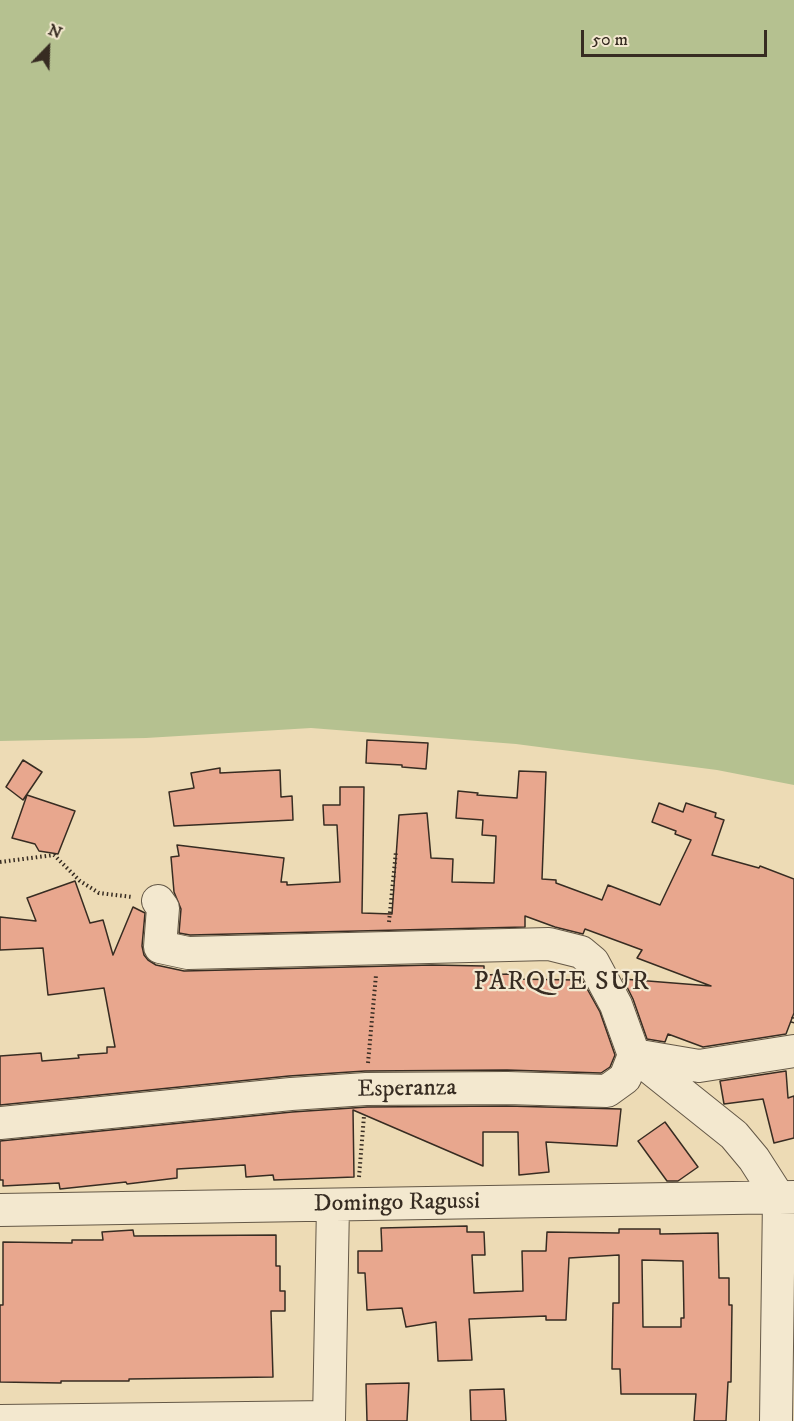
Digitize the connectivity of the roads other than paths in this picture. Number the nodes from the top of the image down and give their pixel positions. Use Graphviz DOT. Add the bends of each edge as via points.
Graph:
graph roads {
  1 [pos="158,901"];
  2 [pos="794,1051"];
  3 [pos="634,1055"];
  4 [pos="0,1123"];
  5 [pos="787,1198"];
  6 [pos="345,1205"];
  7 [pos="0,1210"];
  8 [pos="329,1419"];
  9 [pos="0,1421"];
  10 [pos="776,1421"];
  1 -- 3 [label="street" via="163,908 160,947 188,953 549,944 581,952 593,962 616,1005"];
  2 -- 3 [label="street" via="699,1066"];
  3 -- 4 [label="street, Esperanza" via="625,1078 607,1090 366,1089"];
  3 -- 5 [label="street" via="734,1135"];
  5 -- 6 [label="street, Domingo Ragussi"];
  5 -- 10 [label="street"];
  6 -- 7 [label="street, Domingo Ragussi"];
  6 -- 8 [label="street"];
  8 -- 9 [label="street"];
}
